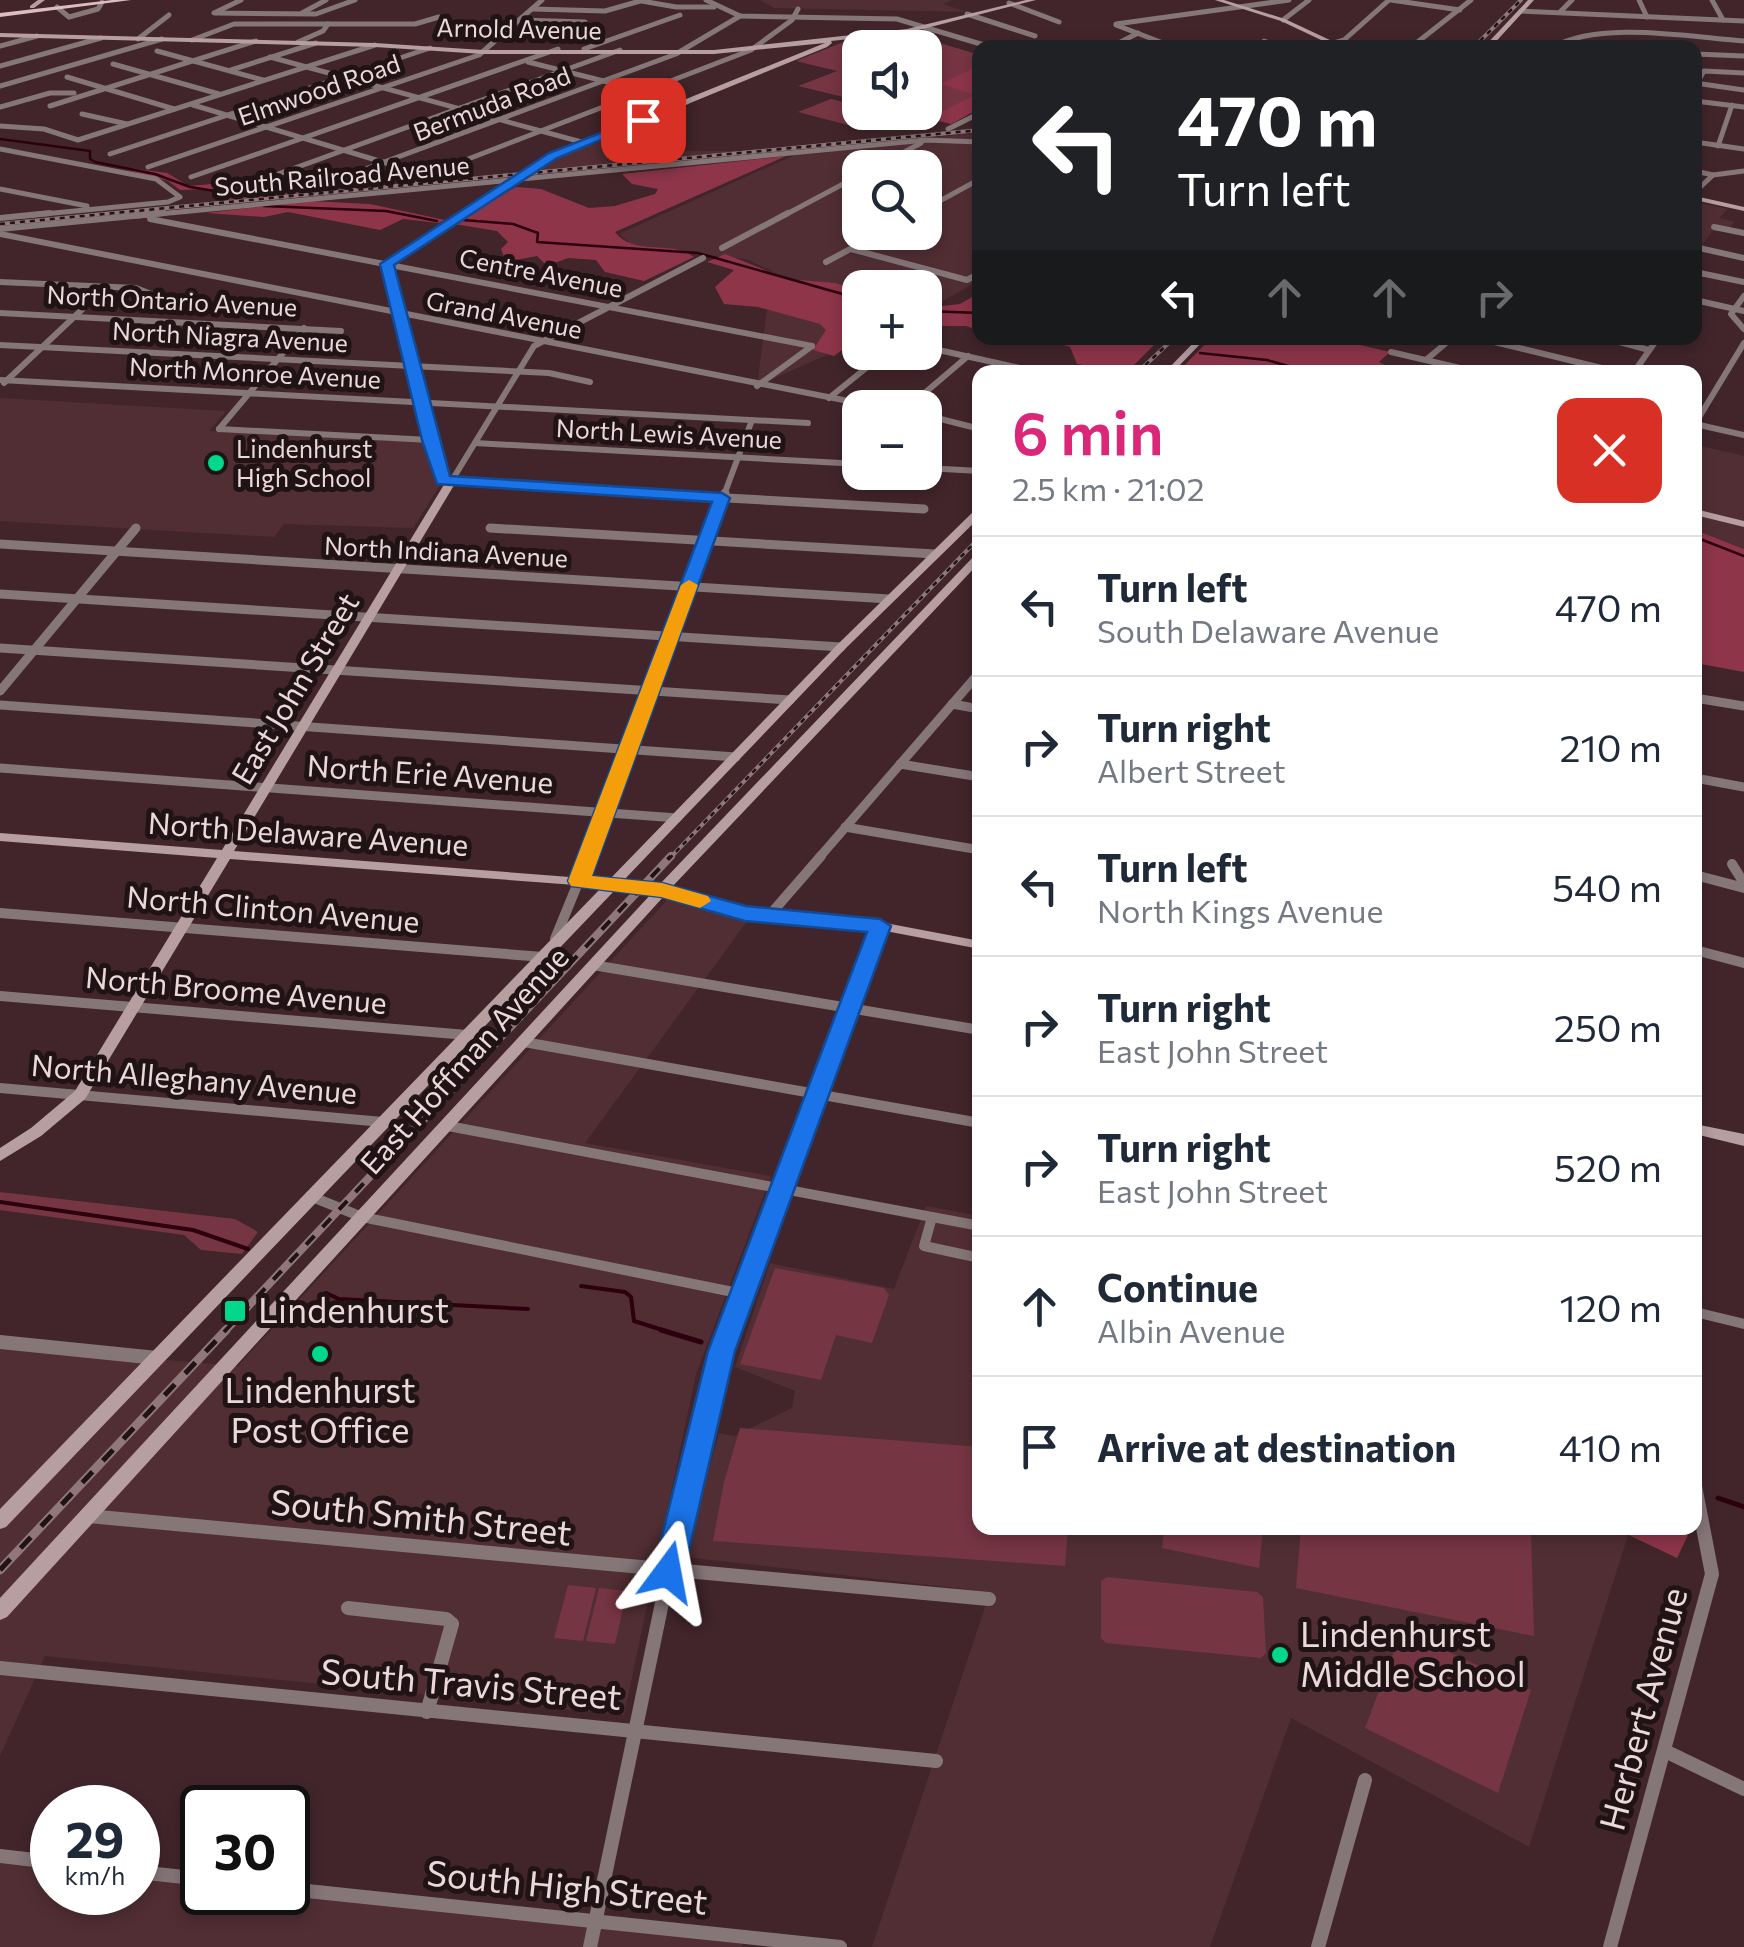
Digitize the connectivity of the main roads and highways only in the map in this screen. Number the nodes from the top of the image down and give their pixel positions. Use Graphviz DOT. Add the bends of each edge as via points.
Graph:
graph roads {
  1 [pos="128,0"];
  2 [pos="99,3"];
  3 [pos="32,7"];
  4 [pos="0,13"];
  5 [pos="10,13"];
  1 -- 2 [label="main road"];
  2 -- 3 [label="main road"];
  2 -- 5 [label="main road"];
  3 -- 4 [label="main road"];
  3 -- 5 [label="main road"];
  4 -- 5 [label="main road"];
}
